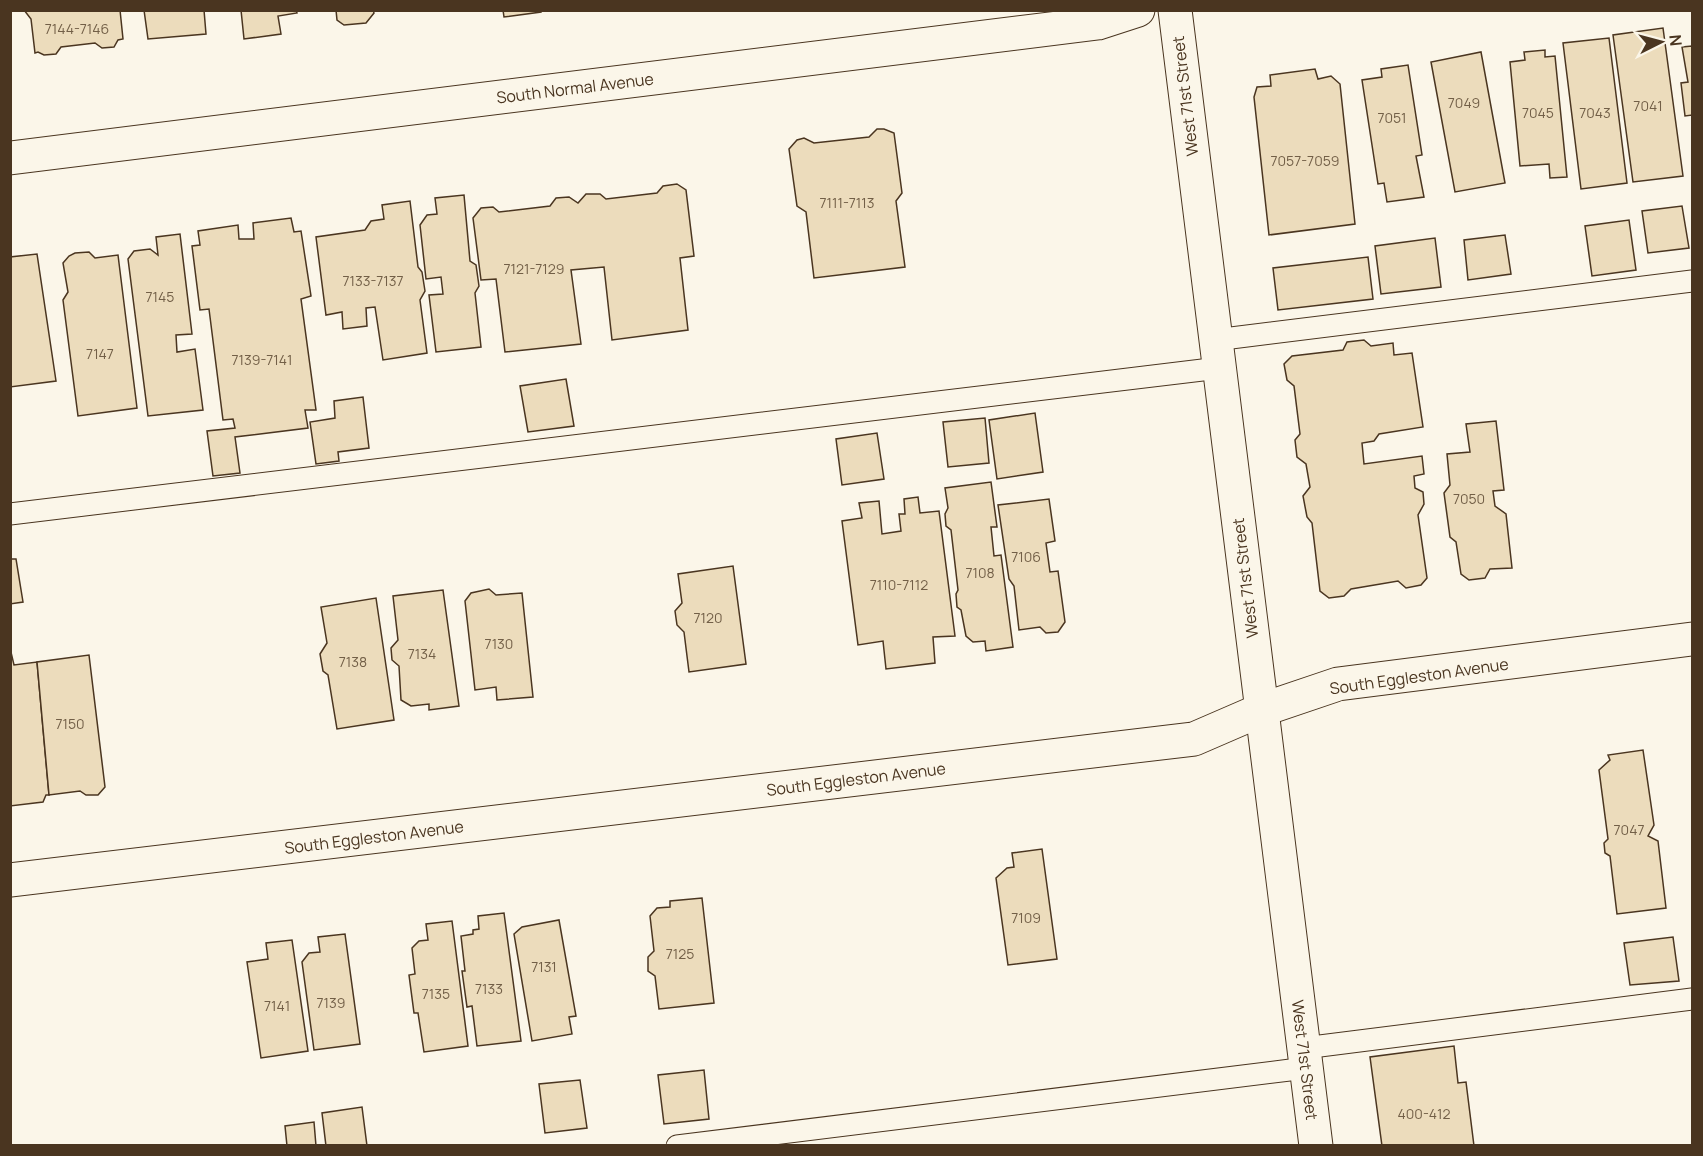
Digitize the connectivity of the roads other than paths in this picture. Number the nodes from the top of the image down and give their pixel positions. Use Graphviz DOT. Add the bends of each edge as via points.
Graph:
graph roads {
  1 [pos="1138,10"];
  2 [pos="1175,10"];
  3 [pos="10,158"];
  4 [pos="1692,280"];
  5 [pos="1217,354"];
  6 [pos="10,514"];
  7 [pos="1692,639"];
  8 [pos="1261,710"];
  9 [pos="10,880"];
  10 [pos="1692,999"];
  11 [pos="1305,1058"];
  12 [pos="677,1146"];
  13 [pos="1316,1146"];
  1 -- 3 [label="street, South Normal Avenue" via="1098,23"];
  2 -- 5 [label="street, West 71st Street"];
  4 -- 5 [label="lane"];
  5 -- 6 [label="lane"];
  5 -- 8 [label="street, West 71st Street"];
  7 -- 8 [label="street, South Eggleston Avenue" via="1338,684"];
  8 -- 9 [label="street, South Eggleston Avenue" via="1194,739"];
  8 -- 11 [label="street, West 71st Street"];
  10 -- 11 [label="lane"];
  11 -- 12 [label="lane"];
  11 -- 13 [label="street, West 71st Street"];
}
